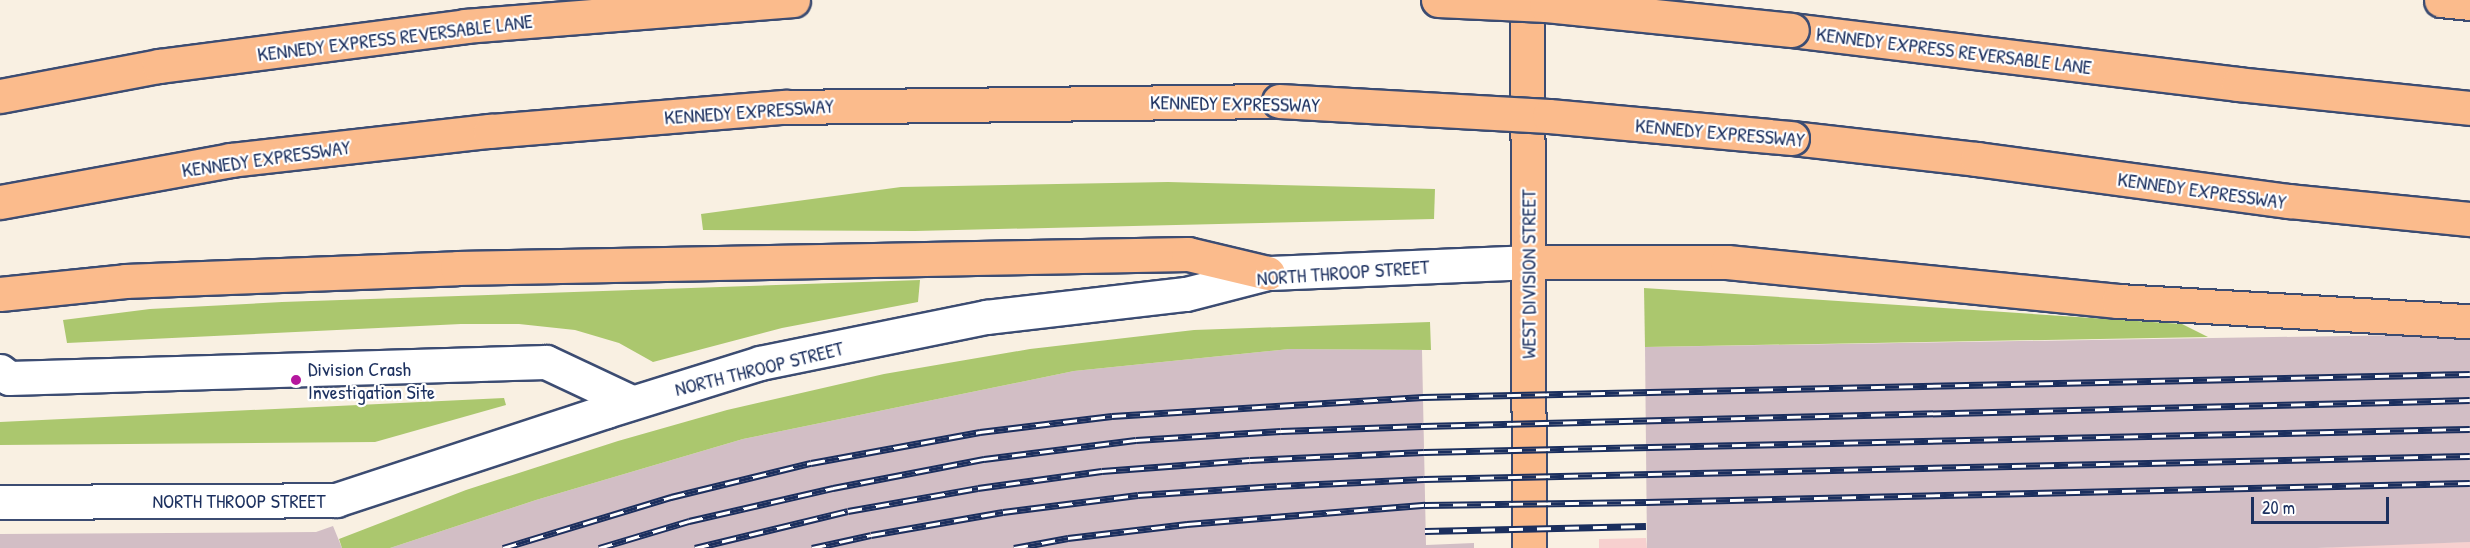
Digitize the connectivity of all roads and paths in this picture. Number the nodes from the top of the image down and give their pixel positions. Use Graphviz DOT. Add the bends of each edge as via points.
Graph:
graph roads {
  1 [pos="793,0"];
  2 [pos="1438,0"];
  3 [pos="1527,0"];
  4 [pos="2441,0"];
  5 [pos="2470,3"];
  6 [pos="0,96"];
  7 [pos="2470,108"];
  8 [pos="0,202"];
  9 [pos="2470,219"];
  10 [pos="1528,262"];
  11 [pos="1268,273"];
  12 [pos="0,294"];
  13 [pos="2470,321"];
  14 [pos="0,371"];
  15 [pos="631,402"];
  16 [pos="0,502"];
  17 [pos="1529,548"];
  1 -- 6 [label="main road, KENNEDY EXPRESS REVERSABLE LANE" via="465,26 159,66"];
  2 -- 7 [label="main road, KENNEDY EXPRESS REVERSABLE LANE, bridge" via="1546,5 1792,30"];
  3 -- 10 [label="main road, WEST DIVISION STREET"];
  4 -- 5 [label="main road"];
  8 -- 9 [label="main road, KENNEDY EXPRESSWAY, bridge" via="230,160 490,131 785,106 1279,101 1549,116 1792,138 2289,201"];
  10 -- 11 [label="street, NORTH THROOP STREET"];
  10 -- 13 [label="main road" via="1727,262 2118,301"];
  10 -- 17 [label="main road, WEST DIVISION STREET"];
  11 -- 12 [label="main road" via="1188,254 458,268 125,281"];
  11 -- 15 [label="street, NORTH THROOP STREET" via="1186,294 986,316 760,363"];
  14 -- 15 [label="street" via="9,378 546,362"];
  15 -- 16 [label="street, NORTH THROOP STREET" via="336,500"];
}
